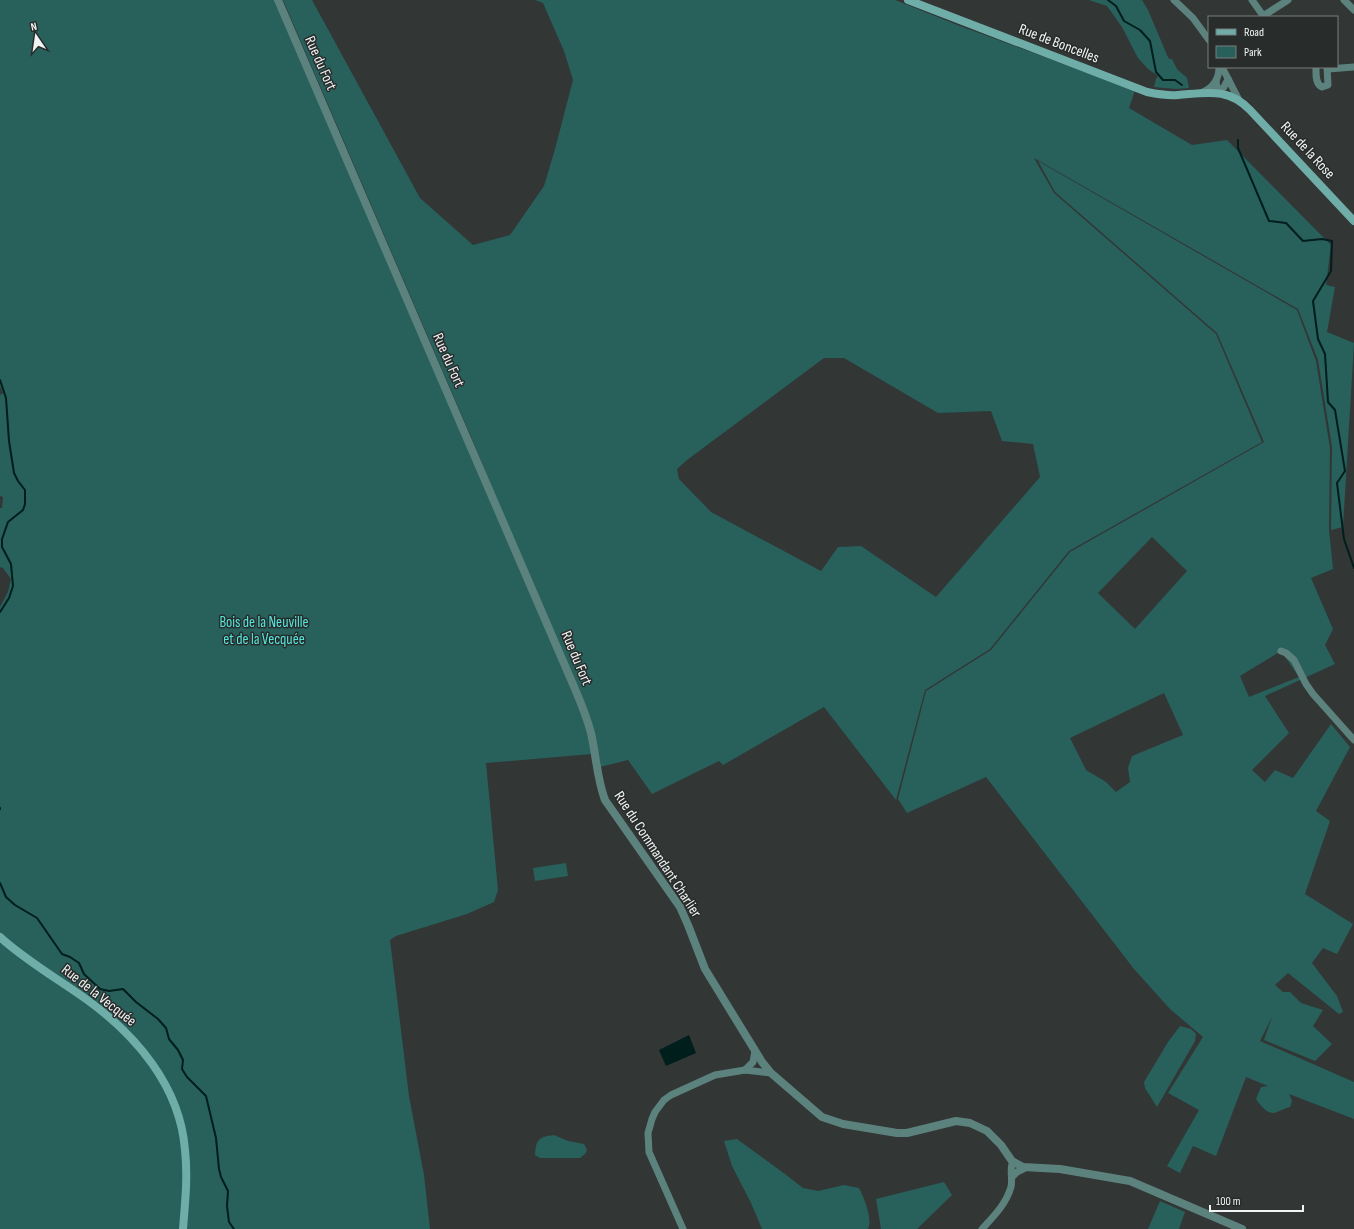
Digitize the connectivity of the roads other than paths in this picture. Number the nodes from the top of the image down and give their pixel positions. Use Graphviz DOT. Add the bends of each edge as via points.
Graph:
graph roads {
  1 [pos="278,0"];
  2 [pos="908,0"];
  3 [pos="1174,0"];
  4 [pos="1252,0"];
  5 [pos="1288,0"];
  6 [pos="1344,0"];
  7 [pos="1354,10"];
  8 [pos="1262,16"];
  9 [pos="1264,16"];
  10 [pos="1208,39"];
  11 [pos="1354,67"];
  12 [pos="1221,68"];
  13 [pos="1222,68"];
  14 [pos="1316,68"];
  15 [pos="1328,68"];
  16 [pos="1338,68"];
  17 [pos="1228,79"];
  18 [pos="1216,81"];
  19 [pos="1203,92"];
  20 [pos="1218,93"];
  21 [pos="1239,100"];
  22 [pos="1354,221"];
  23 [pos="1281,651"];
  24 [pos="591,734"];
  25 [pos="1354,740"];
  26 [pos="0,937"];
  27 [pos="755,1051"];
  28 [pos="744,1070"];
  29 [pos="771,1073"];
  30 [pos="1013,1162"];
  31 [pos="1025,1168"];
  32 [pos="1012,1178"];
  33 [pos="183,1229"];
  34 [pos="683,1229"];
  35 [pos="982,1229"];
  36 [pos="1242,1229"];
  1 -- 24 [label="street, Rue du Fort" via="575,689"];
  2 -- 19 [label="main road, Rue de Boncelles" via="1147,92 1176,95"];
  3 -- 10 [label="street" via="1193,18"];
  4 -- 8 [label="street"];
  5 -- 9 [label="street"];
  6 -- 7 [label="street"];
  11 -- 16 [label="street"];
  12 -- 18 [label="street"];
  13 -- 17 [label="street, Rue de la Rose"];
  14 -- 15 [label="street" via="1317,82 1322,87 1328,85"];
  17 -- 20 [label="street"];
  17 -- 21 [label="street, Rue de la Rose"];
  18 -- 19 [label="street"];
  18 -- 20 [label="street"];
  19 -- 20 [label="main road, Rue de la Rose"];
  20 -- 21 [label="main road, Rue de la Rose"];
  21 -- 22 [label="main road, Rue de la Rose"];
  23 -- 25 [label="street" via="1294,660 1310,689"];
  24 -- 27 [label="street, Rue du Commandant Charlier" via="605,800 680,907 705,969"];
  26 -- 33 [label="main road, Rue de la Vecquée" via="116,1022 137,1044 163,1079 180,1121 185,1149"];
  27 -- 28 [label="street" via="753,1062"];
  27 -- 29 [label="street, Rue du Commandant Charlier"];
  28 -- 29 [label="street"];
  28 -- 34 [label="street" via="715,1075 678,1091 664,1100 652,1119 648,1133 649,1152"];
  29 -- 30 [label="street, Rue du Commandant Charlier" via="827,1120 897,1134 956,1121 970,1123 993,1136"];
  30 -- 31 [label="street, Rue du Commandant Charlier"];
  30 -- 32 [label="street"];
  31 -- 32 [label="street"];
  31 -- 36 [label="street, Rue du Commandant Charlier" via="1064,1169 1130,1181"];
  32 -- 35 [label="street" via="1003,1205"];
}
